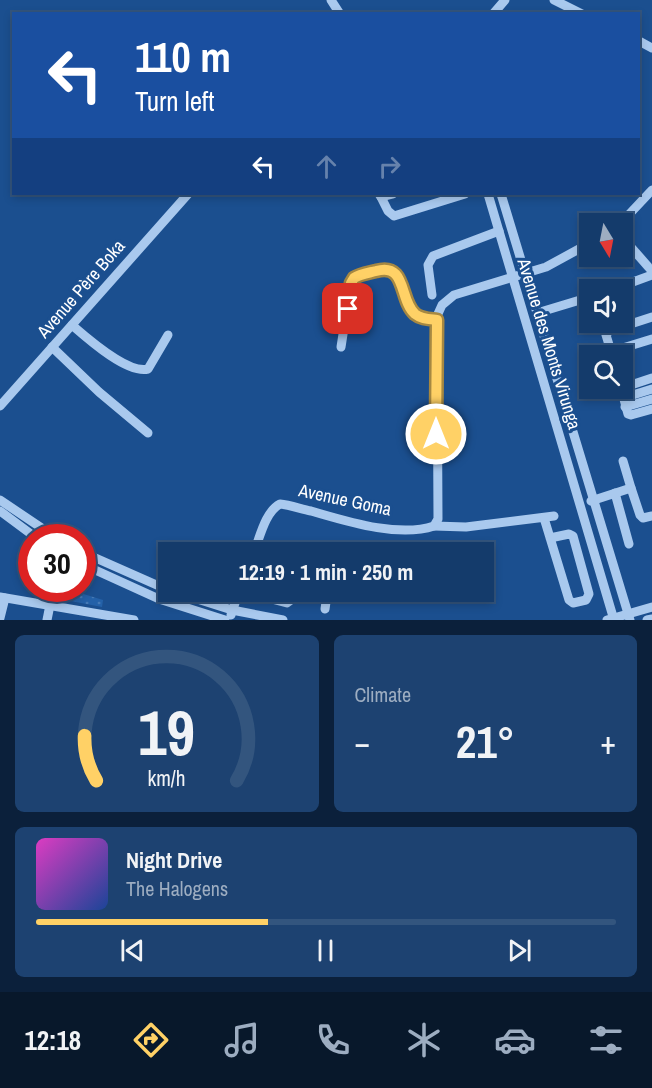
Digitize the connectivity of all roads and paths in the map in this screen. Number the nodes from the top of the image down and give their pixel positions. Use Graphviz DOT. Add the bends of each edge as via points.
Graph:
graph roads {
  1 [pos="505,0"];
  2 [pos="554,0"];
  3 [pos="495,12"];
  4 [pos="578,12"];
  5 [pos="652,190"];
  6 [pos="187,195"];
  7 [pos="380,195"];
  8 [pos="462,195"];
  9 [pos="488,195"];
  10 [pos="502,195"];
  11 [pos="630,213"];
  12 [pos="498,231"];
  13 [pos="579,249"];
  14 [pos="633,252"];
  15 [pos="525,275"];
  16 [pos="651,276"];
  17 [pos="512,279"];
  18 [pos="633,282"];
  19 [pos="432,295"];
  20 [pos="579,300"];
  21 [pos="537,313"];
  22 [pos="652,317"];
  23 [pos="437,320"];
  24 [pos="72,325"];
  25 [pos="168,335"];
  26 [pos="652,339"];
  27 [pos="52,347"];
  28 [pos="341,347"];
  29 [pos="652,378"];
  30 [pos="633,389"];
  31 [pos="652,389"];
  32 [pos="633,393"];
  33 [pos="633,396"];
  34 [pos="624,399"];
  35 [pos="652,399"];
  36 [pos="0,406"];
  37 [pos="652,409"];
  38 [pos="148,433"];
  39 [pos="623,461"];
  40 [pos="631,488"];
  41 [pos="615,493"];
  42 [pos="0,500"];
  43 [pos="594,500"];
  44 [pos="580,504"];
  45 [pos="0,511"];
  46 [pos="554,516"];
  47 [pos="652,516"];
  48 [pos="544,518"];
  49 [pos="18,524"];
  50 [pos="36,524"];
  51 [pos="434,526"];
  52 [pos="550,538"];
  53 [pos="257,542"];
  54 [pos="629,544"];
  55 [pos="96,558"];
  56 [pos="96,570"];
  57 [pos="158,585"];
  58 [pos="2,597"];
  59 [pos="196,602"];
  60 [pos="235,602"];
  61 [pos="326,602"];
  62 [pos="50,605"];
  63 [pos="652,607"];
  64 [pos="326,609"];
  65 [pos="229,617"];
  66 [pos="629,617"];
  67 [pos="0,618"];
  68 [pos="612,619"];
  69 [pos="652,619"];
  70 [pos="47,620"];
  71 [pos="134,620"];
  72 [pos="283,620"];
  73 [pos="647,620"];
  1 -- 3 [label="street"];
  2 -- 4 [label="street"];
  5 -- 11 [label="street"];
  6 -- 24 [label="street, Avenue Père Boka"];
  7 -- 8 [label="street" via="394,216"];
  9 -- 12 [label="street, Avenue des Monts Virunga"];
  10 -- 15 [label="street, Avenue des Monts Virunga"];
  12 -- 17 [label="street, Avenue des Monts Virunga"];
  12 -- 19 [label="street" via="433,256 428,265"];
  13 -- 15 [label="street"];
  14 -- 16 [label="street"];
  15 -- 17 [label="street"];
  15 -- 21 [label="street, Avenue des Monts Virunga"];
  16 -- 18 [label="street"];
  17 -- 23 [label="street" via="454,295 442,305"];
  17 -- 44 [label="street, Avenue des Monts Virunga"];
  20 -- 21 [label="street"];
  21 -- 43 [label="street, Avenue des Monts Virunga"];
  22 -- 26 [label="street" via="606,335 613,351"];
  23 -- 28 [label="street" via="413,313 393,272 387,269 357,276 351,283"];
  23 -- 51 [label="street" via="438,519"];
  24 -- 25 [label="street" via="102,349 142,370 148,369"];
  24 -- 27 [label="street, Avenue Père Boka"];
  27 -- 36 [label="street, Avenue Père Boka"];
  27 -- 38 [label="street"];
  29 -- 30 [label="street"];
  31 -- 32 [label="street"];
  33 -- 35 [label="street"];
  34 -- 37 [label="street" via="626,412 631,415"];
  39 -- 40 [label="street"];
  40 -- 41 [label="street"];
  40 -- 47 [label="street" via="640,515"];
  41 -- 43 [label="street"];
  41 -- 54 [label="street"];
  42 -- 50 [label="street"];
  43 -- 44 [label="street"];
  43 -- 66 [label="street, Avenue des Monts Virunga"];
  44 -- 68 [label="street, Avenue des Monts Virunga"];
  45 -- 49 [label="street"];
  46 -- 48 [label="street"];
  48 -- 51 [label="street" via="466,527"];
  48 -- 52 [label="street"];
  51 -- 53 [label="street, Avenue Goma" via="400,529 360,524 280,504 269,514"];
  52 -- 52 [label="street" via="570,602 586,600 590,594 573,536"];
  55 -- 57 [label="street"];
  56 -- 65 [label="street" via="159,599"];
  58 -- 62 [label="street"];
  58 -- 67 [label="street"];
  59 -- 65 [label="street"];
  60 -- 65 [label="street"];
  61 -- 64 [label="street"];
  62 -- 70 [label="street"];
  62 -- 71 [label="street"];
  63 -- 66 [label="street"];
  65 -- 72 [label="street"];
  66 -- 68 [label="street"];
  69 -- 73 [label="street"];
}
